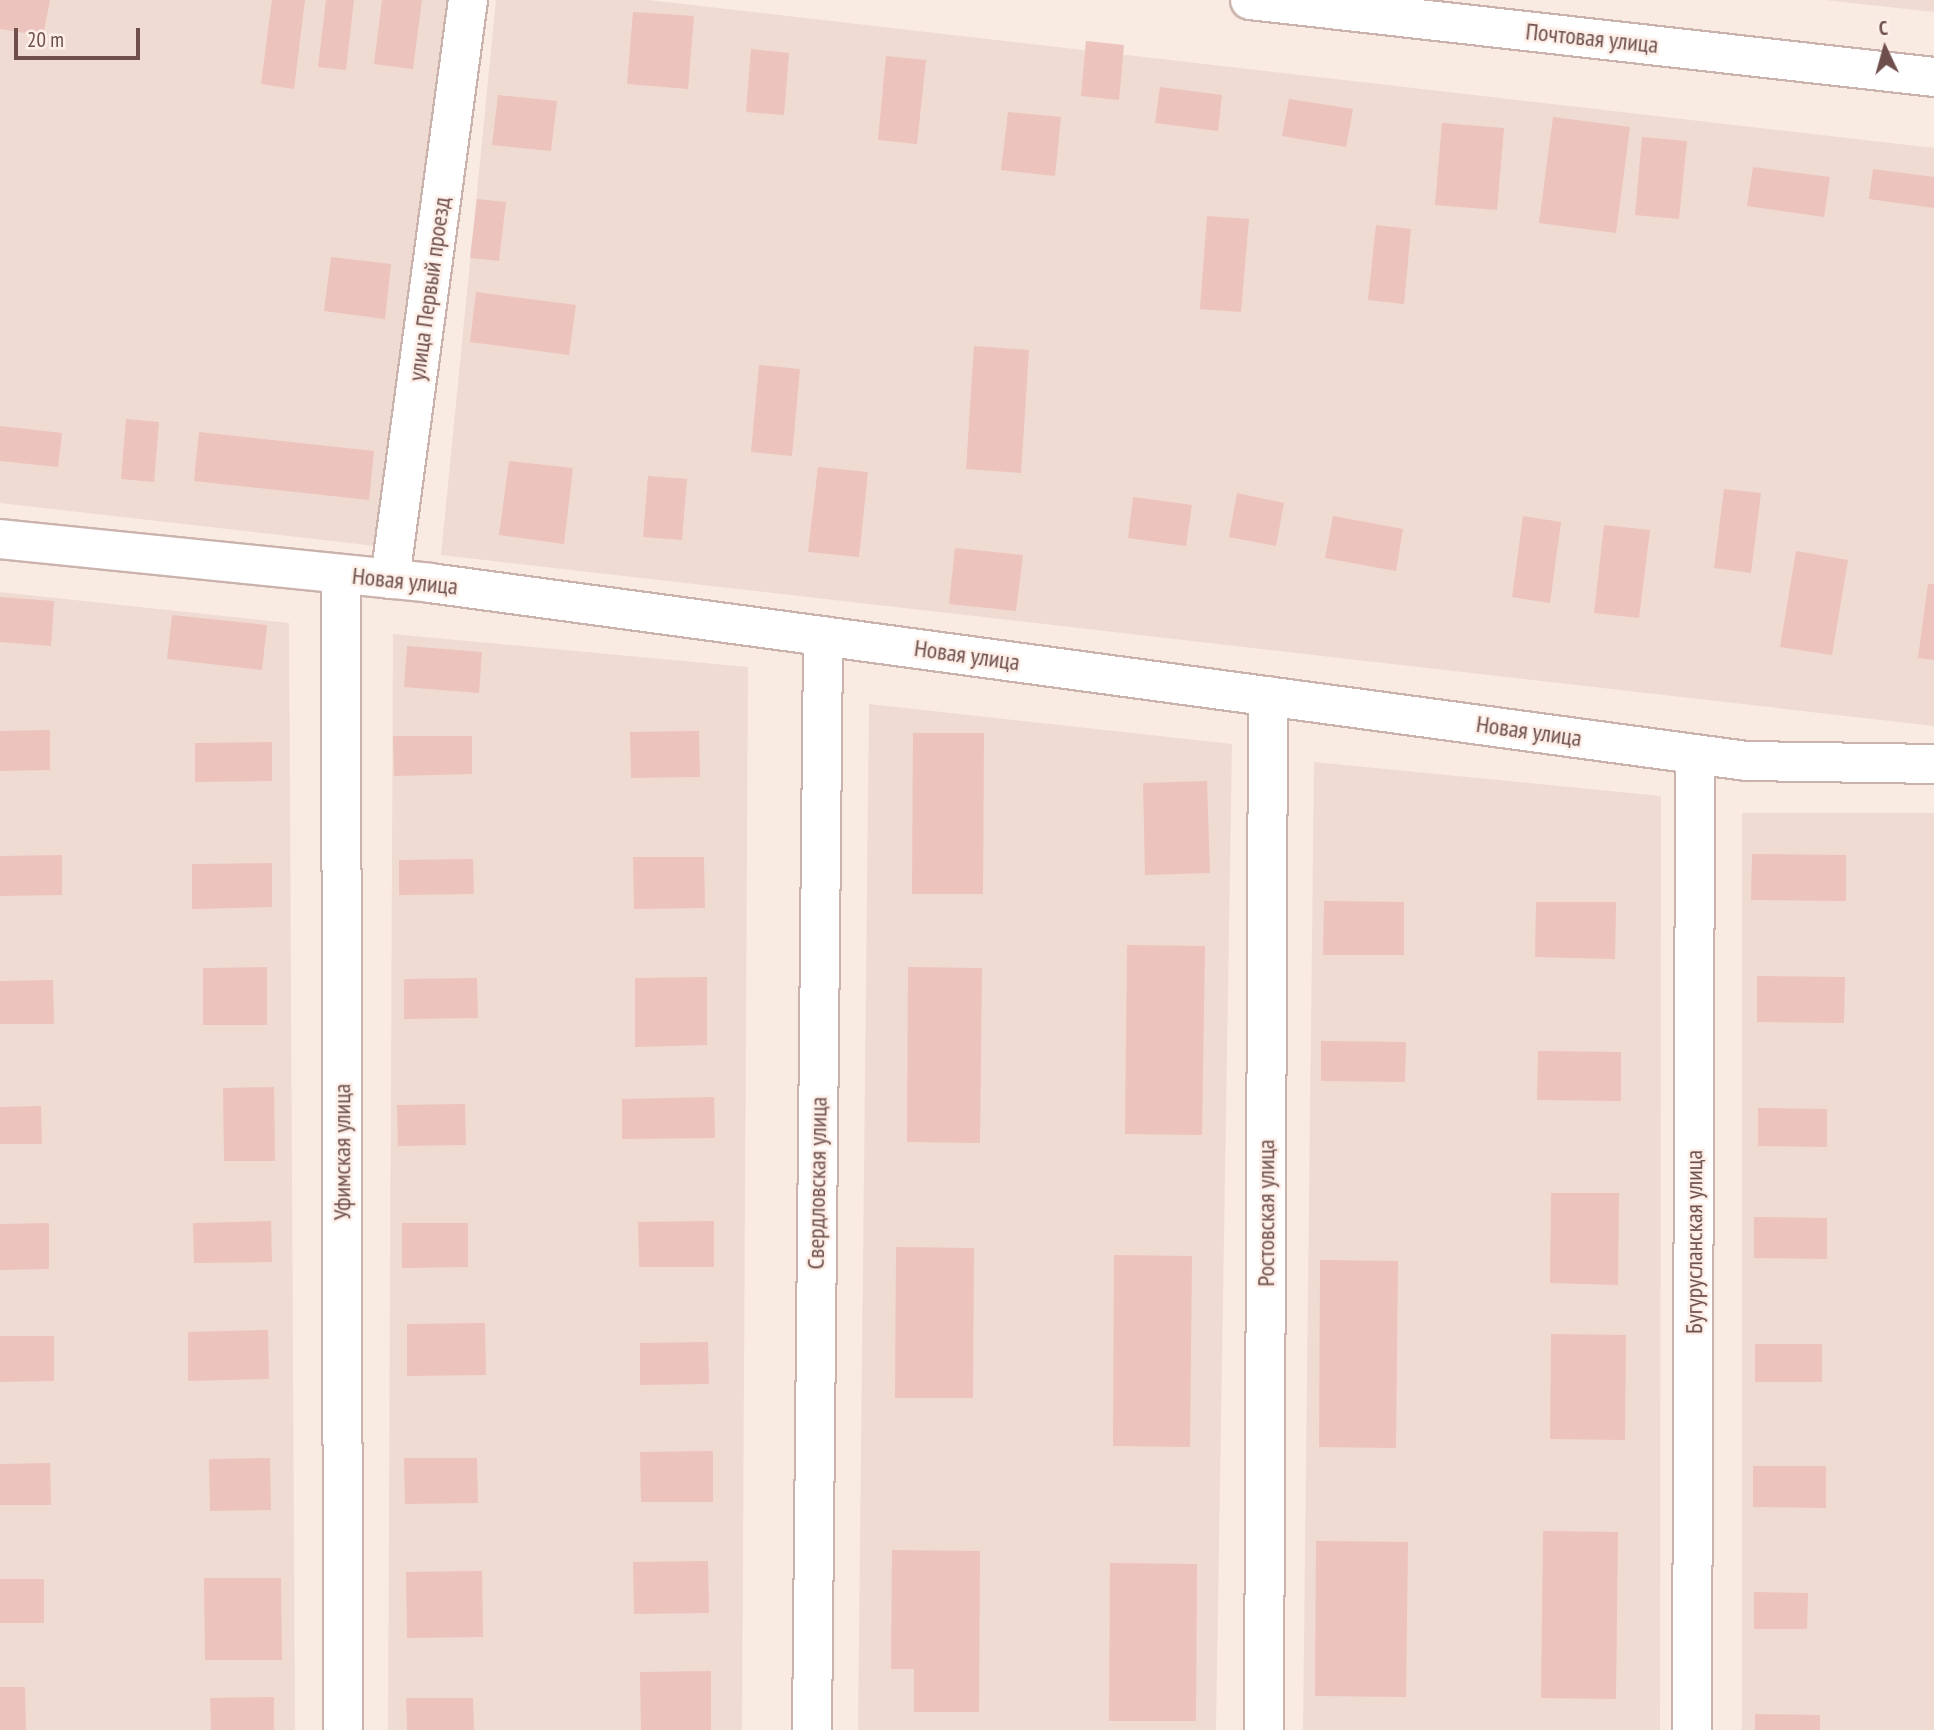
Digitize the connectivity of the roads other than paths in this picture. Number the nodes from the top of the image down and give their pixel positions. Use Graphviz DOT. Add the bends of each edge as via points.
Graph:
graph roads {
  1 [pos="468,0"];
  2 [pos="1250,0"];
  3 [pos="1934,77"];
  4 [pos="0,539"];
  5 [pos="341,574"];
  6 [pos="390,579"];
  7 [pos="823,636"];
  8 [pos="1268,696"];
  9 [pos="1695,754"];
  10 [pos="1934,764"];
  11 [pos="343,1730"];
  12 [pos="812,1730"];
  13 [pos="1264,1730"];
  14 [pos="1692,1730"];
  1 -- 6 [label="street, улица Первый проезд"];
  2 -- 3 [label="street, Почтовая улица"];
  4 -- 5 [label="street, Новая улица"];
  5 -- 6 [label="street, Новая улица"];
  5 -- 11 [label="street, Уфимская улица"];
  6 -- 7 [label="street, Новая улица"];
  7 -- 8 [label="street, Новая улица"];
  7 -- 12 [label="street, Свердловская улица"];
  8 -- 9 [label="street, Новая улица"];
  8 -- 13 [label="street, Ростовская улица"];
  9 -- 10 [label="street, Новая улица"];
  9 -- 14 [label="street, Бугурусланская улица"];
}
